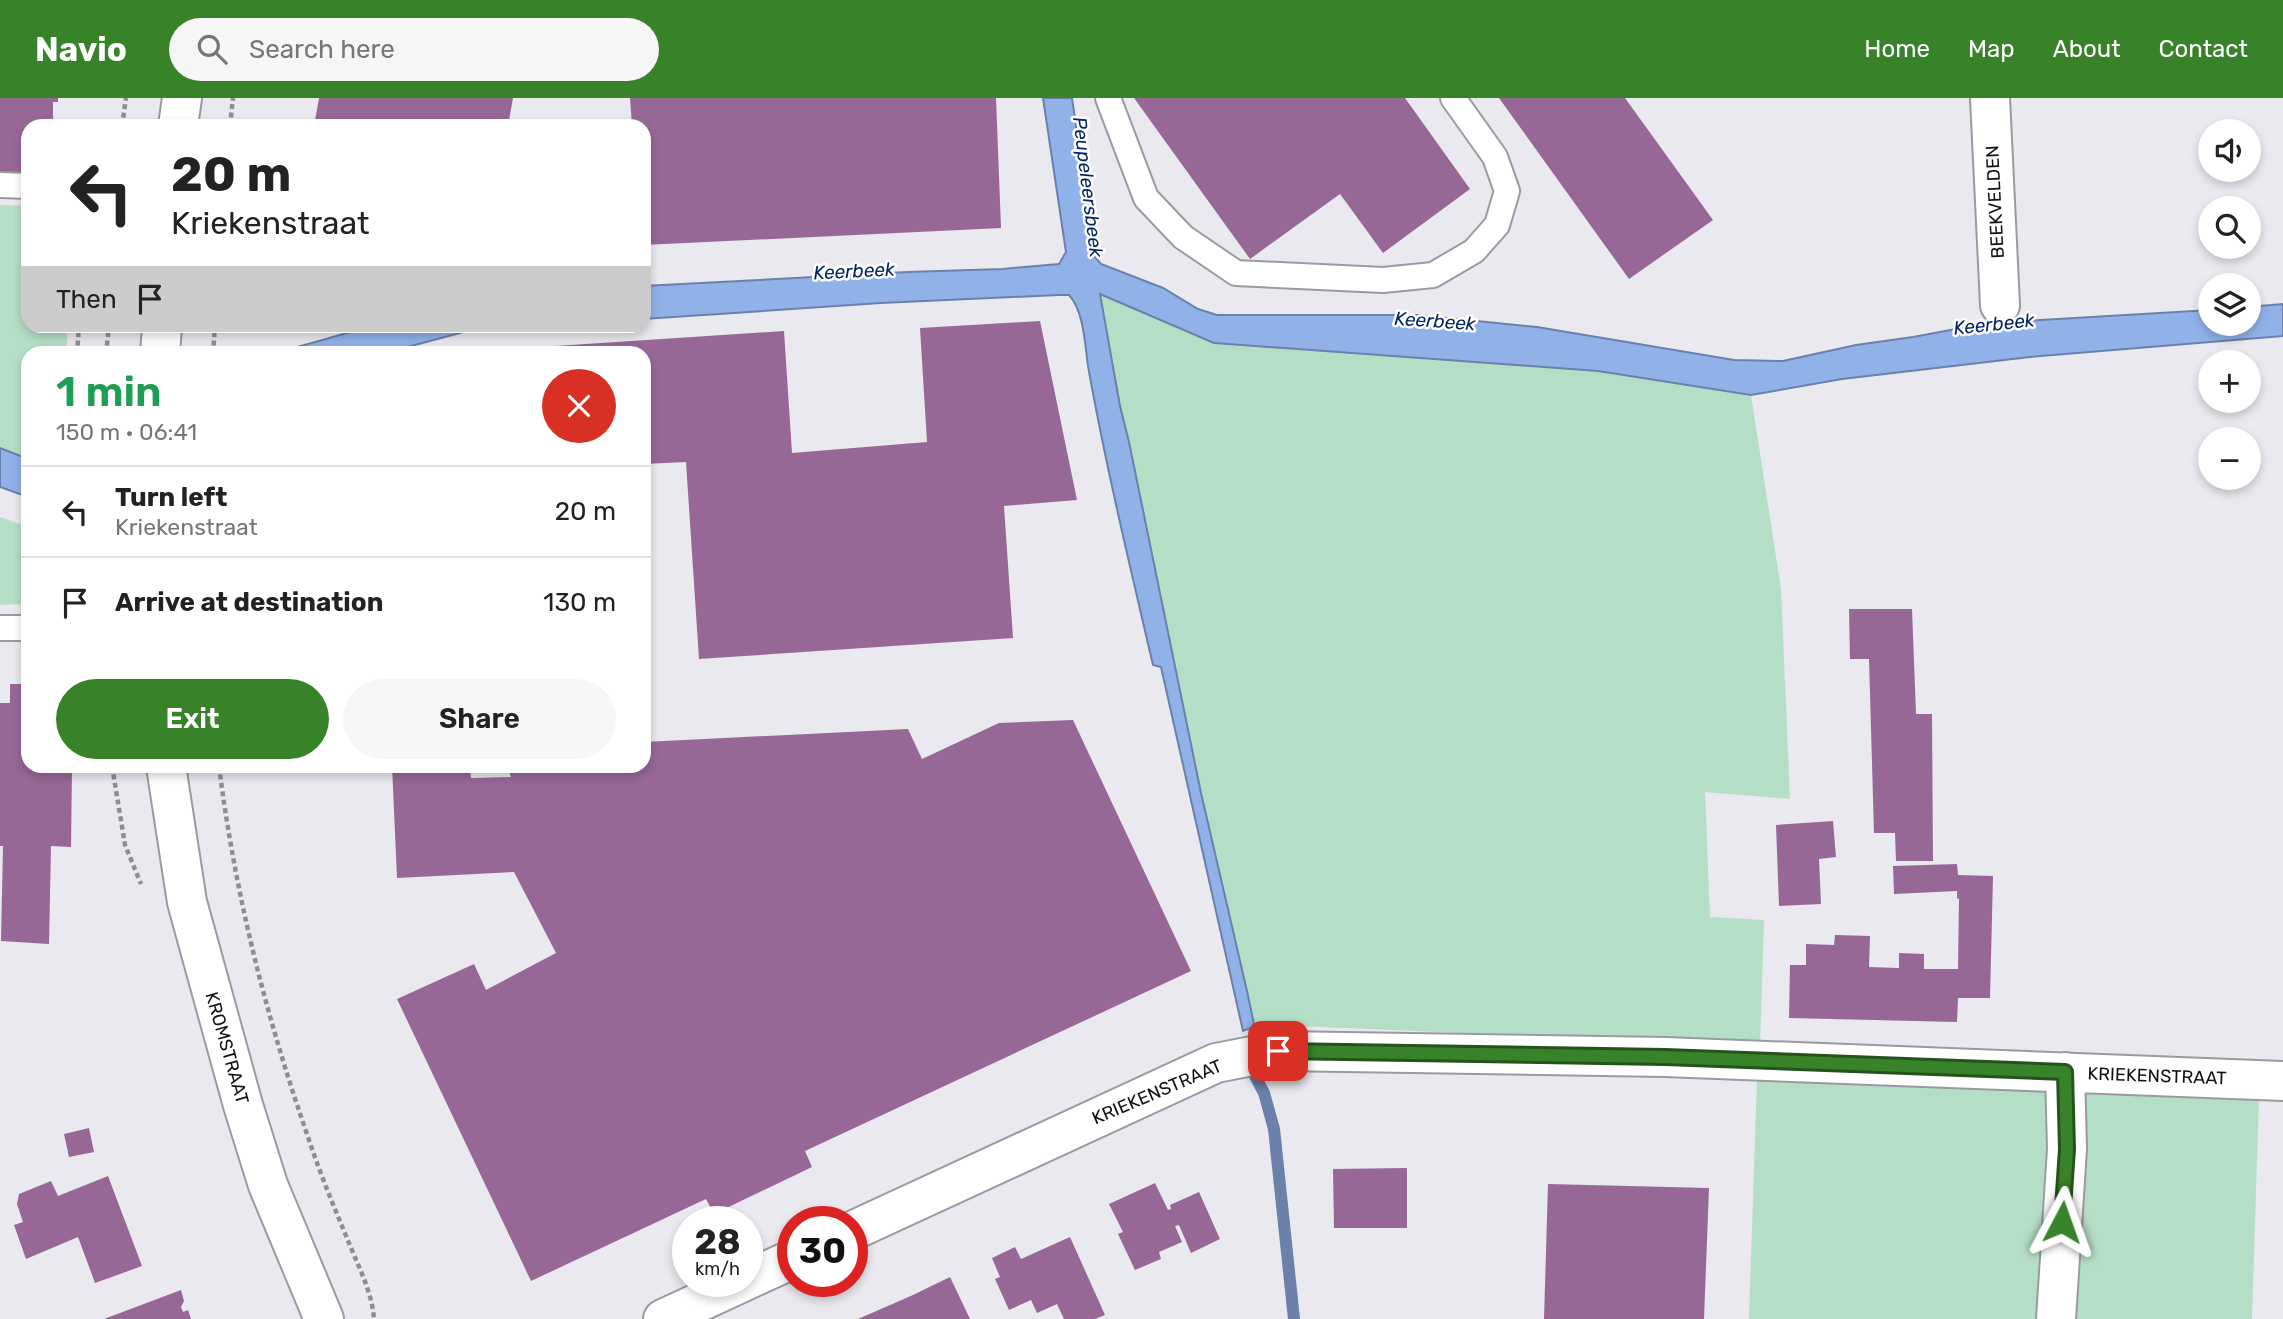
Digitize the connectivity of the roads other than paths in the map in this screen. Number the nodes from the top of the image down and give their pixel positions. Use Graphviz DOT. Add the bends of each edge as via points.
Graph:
graph roads {
  1 [pos="182,98"];
  2 [pos="1108,98"];
  3 [pos="1453,98"];
  4 [pos="1990,98"];
  5 [pos="179,119"];
  6 [pos="0,186"];
  7 [pos="21,186"];
  8 [pos="2000,305"];
  9 [pos="0,628"];
  10 [pos="21,628"];
  11 [pos="167,773"];
  12 [pos="2065,1072"];
  13 [pos="2283,1081"];
  14 [pos="868,1224"];
  15 [pos="710,1297"];
  16 [pos="324,1319"];
  17 [pos="663,1319"];
  18 [pos="2056,1319"];
  1 -- 5 [label="street"];
  2 -- 3 [label="lane" via="1146,198 1183,237 1236,273 1383,280 1433,275 1474,251 1497,225 1507,191 1495,157"];
  4 -- 8 [label="street, BEEKVELDEN"];
  6 -- 7 [label="lane"];
  9 -- 10 [label="lane"];
  11 -- 16 [label="street, KROMSTRAAT" via="187,902 235,1079 268,1185"];
  12 -- 13 [label="street, KRIEKENSTRAAT"];
  12 -- 14 [label="street, KRIEKENSTRAAT" via="1665,1057 1278,1051 1216,1063"];
  12 -- 18 [label="street" via="2067,1149"];
  15 -- 17 [label="street"];
}
